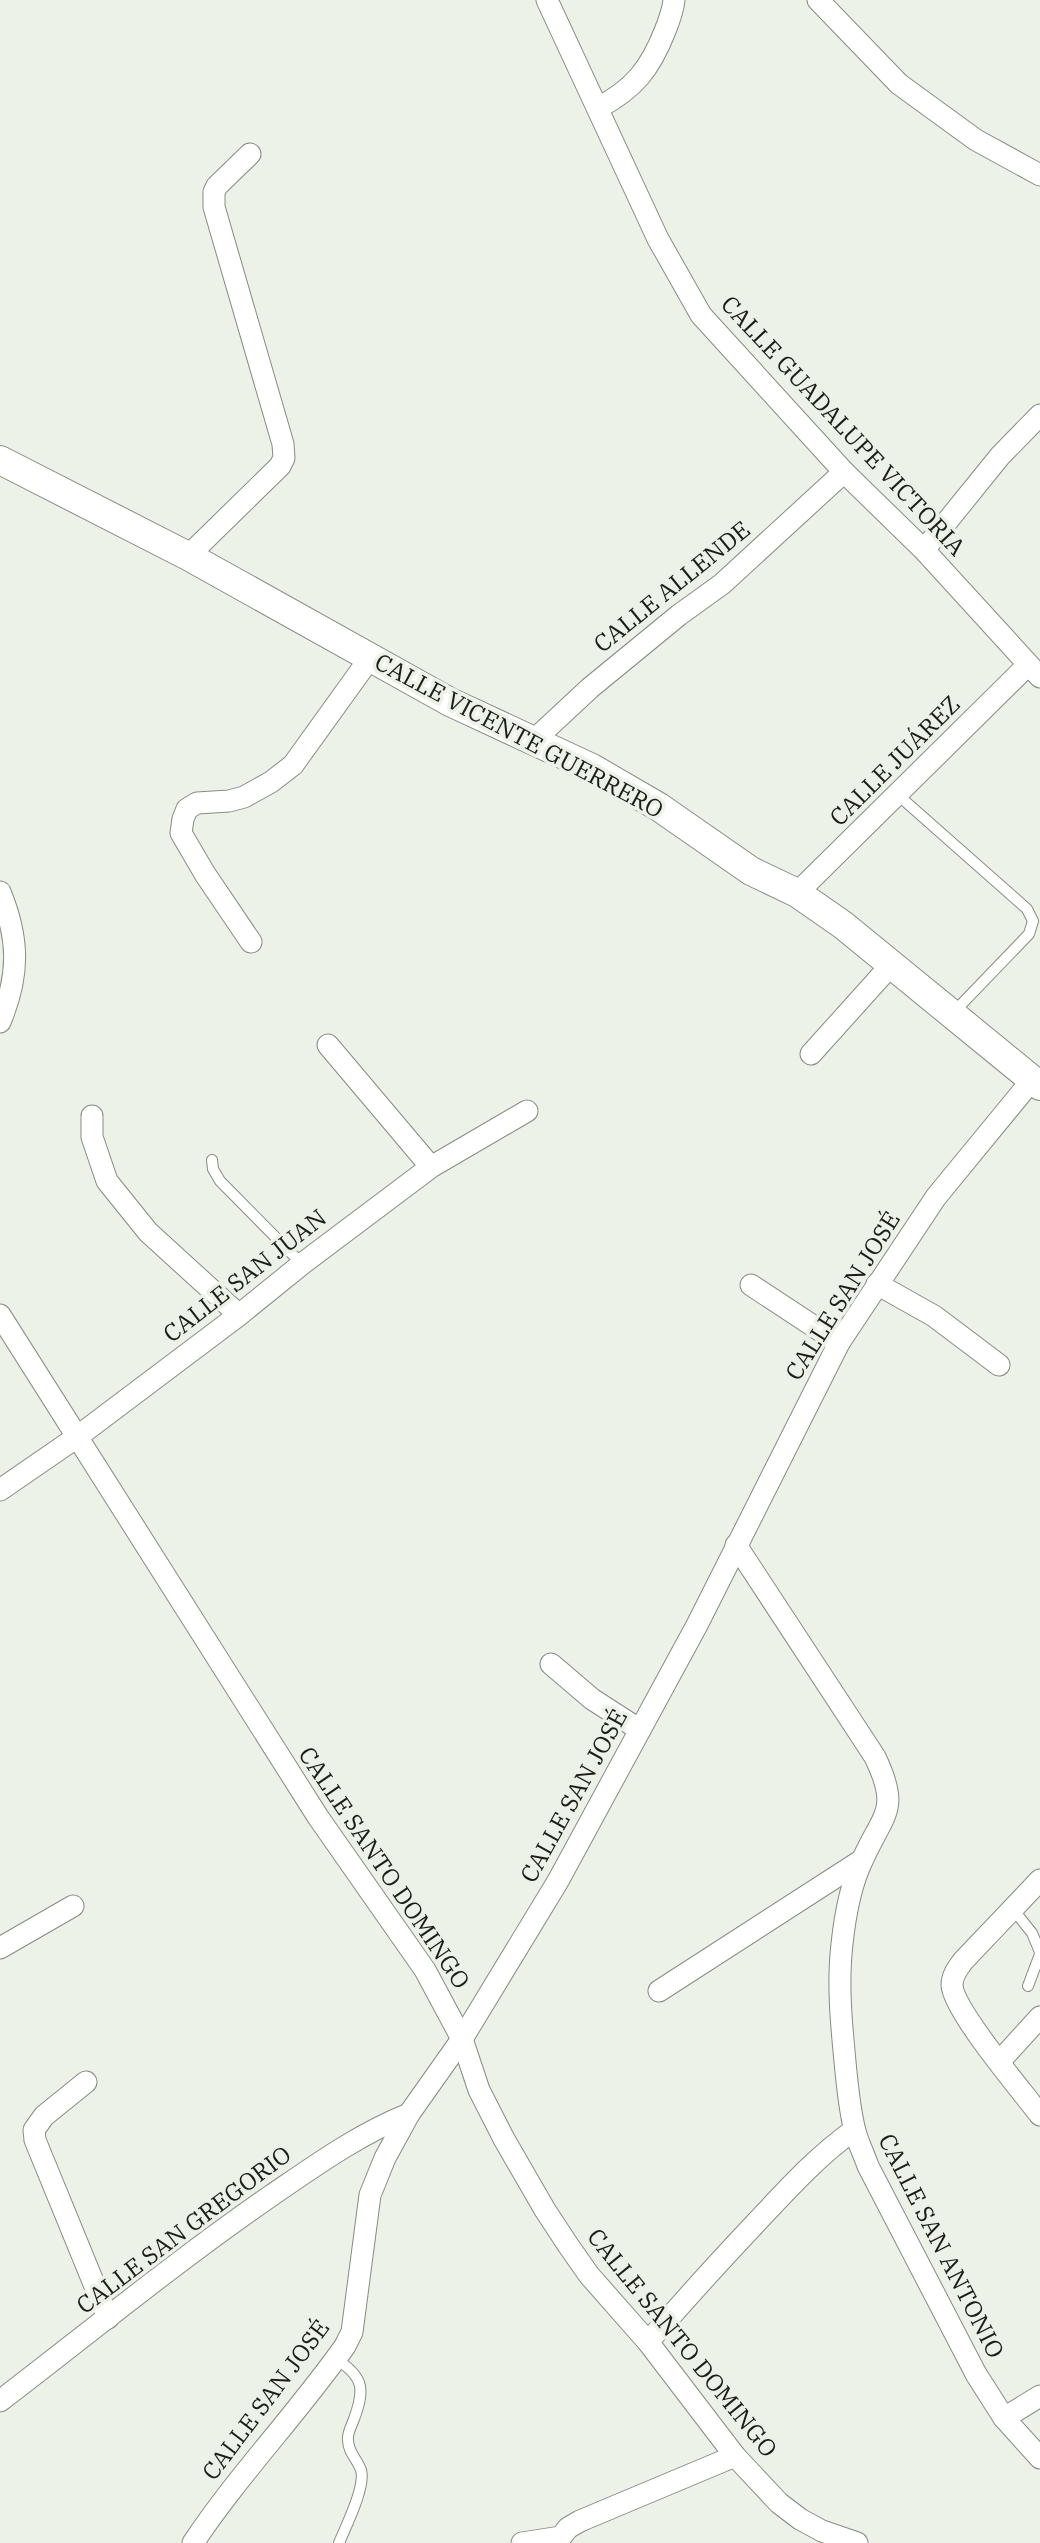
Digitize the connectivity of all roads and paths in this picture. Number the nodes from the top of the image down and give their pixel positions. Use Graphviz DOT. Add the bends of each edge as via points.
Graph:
graph roads {
  1 [pos="547,0"];
  2 [pos="674,0"];
  3 [pos="818,0"];
  4 [pos="598,108"];
  5 [pos="250,154"];
  6 [pos="1040,175"];
  7 [pos="1040,415"];
  8 [pos="0,460"];
  9 [pos="844,472"];
  10 [pos="924,550"];
  11 [pos="188,556"];
  12 [pos="370,658"];
  13 [pos="1034,671"];
  14 [pos="532,741"];
  15 [pos="898,795"];
  16 [pos="0,892"];
  17 [pos="797,894"];
  18 [pos="251,942"];
  19 [pos="892,964"];
  20 [pos="953,1013"];
  21 [pos="0,1022"];
  22 [pos="328,1045"];
  23 [pos="811,1054"];
  24 [pos="1036,1083"];
  25 [pos="527,1111"];
  26 [pos="92,1116"];
  27 [pos="212,1160"];
  28 [pos="431,1167"];
  29 [pos="302,1264"];
  30 [pos="877,1284"];
  31 [pos="751,1285"];
  32 [pos="0,1315"];
  33 [pos="239,1315"];
  34 [pos="839,1343"];
  35 [pos="999,1365"];
  36 [pos="77,1437"];
  37 [pos="0,1490"];
  38 [pos="736,1545"];
  39 [pos="551,1664"];
  40 [pos="639,1730"];
  41 [pos="862,1860"];
  42 [pos="1040,1880"];
  43 [pos="72,1906"];
  44 [pos="1013,1909"];
  45 [pos="0,1948"];
  46 [pos="1040,1953"];
  47 [pos="1028,1986"];
  48 [pos="659,1991"];
  49 [pos="1040,2017"];
  50 [pos="462,2039"];
  51 [pos="999,2062"];
  52 [pos="86,2082"];
  53 [pos="409,2115"];
  54 [pos="1040,2115"];
  55 [pos="854,2130"];
  56 [pos="108,2318"];
  57 [pos="648,2343"];
  58 [pos="336,2359"];
  59 [pos="1040,2396"];
  60 [pos="0,2401"];
  61 [pos="1004,2418"];
  62 [pos="735,2456"];
  63 [pos="1040,2458"];
  64 [pos="1040,2464"];
  65 [pos="561,2540"];
  66 [pos="193,2543"];
  67 [pos="340,2543"];
  68 [pos="522,2543"];
  69 [pos="857,2543"];
  1 -- 4 [label="street, CALLE GUADALUPE VICTORIA"];
  2 -- 4 [label="street" via="650,64 620,96"];
  3 -- 6 [label="street" via="899,84 976,140"];
  4 -- 9 [label="street, CALLE GUADALUPE VICTORIA" via="658,239 701,315"];
  5 -- 11 [label="street" via="217,186 214,207 284,458"];
  7 -- 10 [label="street" via="1000,456"];
  8 -- 11 [label="street, CALLE VICENTE GUERRERO"];
  9 -- 10 [label="street, CALLE GUADALUPE VICTORIA"];
  9 -- 14 [label="street, CALLE ALLENDE" via="731,576 600,680"];
  10 -- 13 [label="street, CALLE GUADALUPE VICTORIA"];
  11 -- 12 [label="street, CALLE VICENTE GUERRERO"];
  12 -- 14 [label="street, CALLE VICENTE GUERRERO"];
  12 -- 18 [label="street" via="293,765 244,797 197,803 187,809 181,833"];
  13 -- 15 [label="street, CALLE JUÁREZ"];
  14 -- 17 [label="street, CALLE VICENTE GUERRERO" via="592,768 659,807 751,871"];
  15 -- 17 [label="street, CALLE JUÁREZ"];
  15 -- 20 [label="lane" via="1027,909 1033,921 1029,934"];
  16 -- 21 [label="street" via="15,934 15,978"];
  17 -- 19 [label="street, CALLE VICENTE GUERRERO"];
  19 -- 20 [label="street, CALLE VICENTE GUERRERO"];
  19 -- 23 [label="street"];
  20 -- 24 [label="street, CALLE VICENTE GUERRERO"];
  22 -- 28 [label="street"];
  24 -- 30 [label="street, CALLE SAN JOSÉ" via="936,1197"];
  25 -- 28 [label="street, CALLE SAN JUAN"];
  26 -- 33 [label="street" via="92,1137 107,1181 148,1232"];
  27 -- 29 [label="lane" via="220,1181"];
  28 -- 29 [label="street, CALLE SAN JUAN"];
  29 -- 33 [label="street, CALLE SAN JUAN"];
  30 -- 34 [label="street, CALLE SAN JOSÉ"];
  30 -- 35 [label="street" via="934,1316"];
  31 -- 34 [label="street"];
  32 -- 36 [label="street, CALLE SANTO DOMINGO"];
  33 -- 36 [label="street, CALLE SAN JUAN"];
  34 -- 38 [label="street, CALLE SAN JOSÉ"];
  36 -- 37 [label="street, CALLE SAN JUAN"];
  36 -- 50 [label="street, CALLE SANTO DOMINGO" via="318,1818 425,1970"];
  38 -- 40 [label="street, CALLE SAN JOSÉ"];
  38 -- 41 [label="street, CALLE SAN ANTONIO" via="885,1778 886,1816"];
  39 -- 40 [label="street"];
  40 -- 50 [label="street, CALLE SAN JOSÉ" via="558,1881"];
  41 -- 48 [label="street"];
  41 -- 55 [label="street, CALLE SAN ANTONIO" via="850,1894 839,1992"];
  42 -- 44 [label="street"];
  43 -- 45 [label="street"];
  44 -- 46 [label="lane"];
  44 -- 51 [label="street" via="963,1961 952,1985 955,1998"];
  46 -- 47 [label="lane"];
  49 -- 51 [label="street"];
  50 -- 53 [label="street, CALLE SAN JOSÉ"];
  50 -- 57 [label="street, CALLE SANTO DOMINGO" via="479,2090 545,2210 589,2275"];
  51 -- 54 [label="street"];
  52 -- 56 [label="street" via="44,2116 34,2130"];
  53 -- 56 [label="street, CALLE SAN GREGORIO" via="334,2152 215,2234"];
  53 -- 58 [label="street, CALLE SAN JOSÉ" via="370,2194 352,2332"];
  55 -- 57 [label="street" via="806,2169"];
  55 -- 61 [label="street, CALLE SAN ANTONIO" via="868,2166 976,2374"];
  56 -- 60 [label="street, CALLE SAN GREGORIO"];
  57 -- 62 [label="street, CALLE SANTO DOMINGO"];
  58 -- 66 [label="street, CALLE SAN JOSÉ"];
  58 -- 67 [label="lane" via="349,2367 362,2386 347,2438 362,2470 361,2487"];
  59 -- 61 [label="street"];
  61 -- 63 [label="street, CALLE SAN ANTONIO"];
  62 -- 65 [label="street" via="580,2521 568,2528"];
  62 -- 69 [label="street, CALLE SANTO DOMINGO" via="800,2519"];
  63 -- 64 [label="street"];
  65 -- 68 [label="street"];
}
